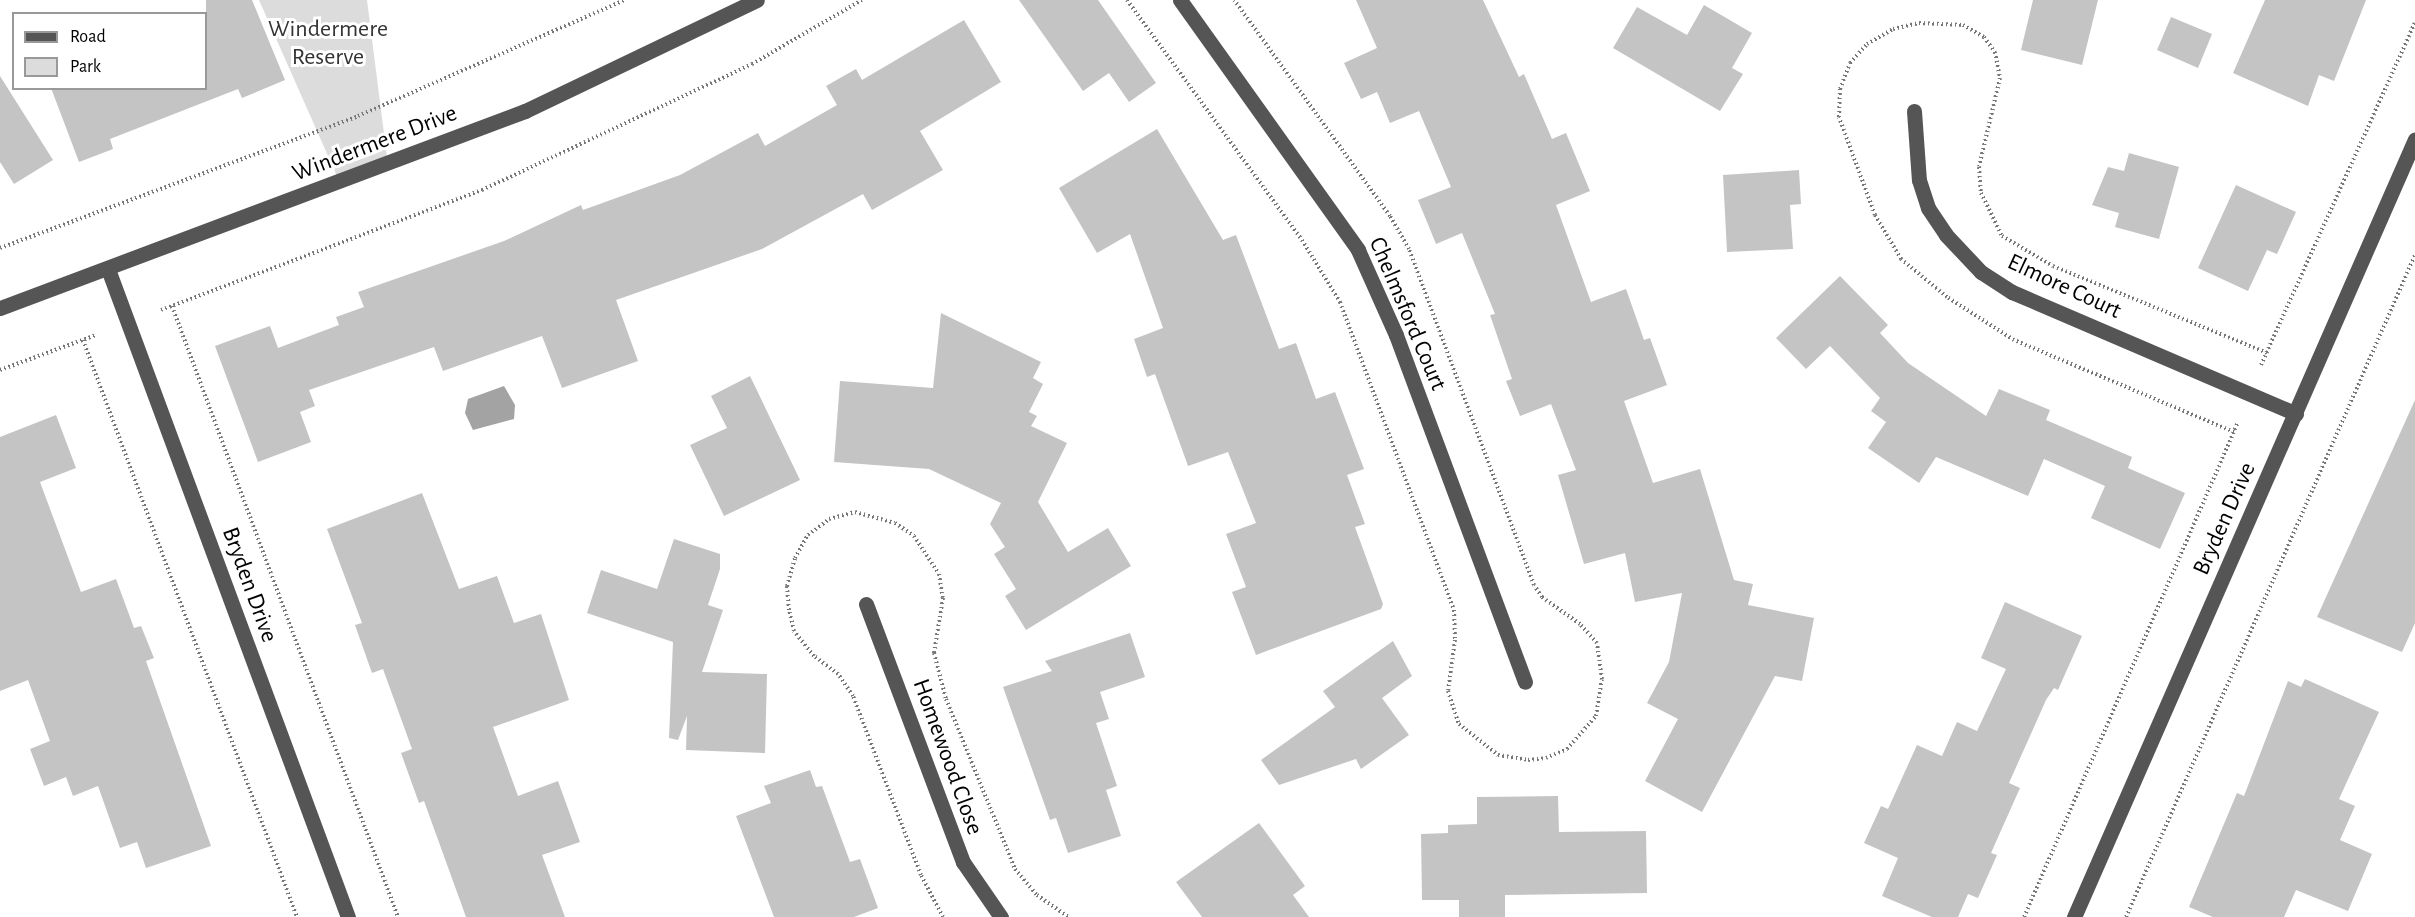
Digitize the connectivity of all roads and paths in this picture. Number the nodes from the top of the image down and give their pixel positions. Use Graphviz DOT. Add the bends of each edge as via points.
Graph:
graph roads {
  1 [pos="625,0"];
  2 [pos="757,0"];
  3 [pos="861,0"];
  4 [pos="1180,0"];
  5 [pos="2415,23"];
  6 [pos="1914,111"];
  7 [pos="2415,139"];
  8 [pos="0,248"];
  9 [pos="2415,255"];
  10 [pos="108,269"];
  11 [pos="172,306"];
  12 [pos="0,308"];
  13 [pos="161,310"];
  14 [pos="96,335"];
  15 [pos="83,340"];
  16 [pos="2267,353"];
  17 [pos="0,370"];
  18 [pos="2257,374"];
  19 [pos="2296,414"];
  20 [pos="2239,419"];
  21 [pos="2234,432"];
  22 [pos="866,604"];
  23 [pos="1525,682"];
  24 [pos="297,917"];
  25 [pos="348,917"];
  26 [pos="398,917"];
  27 [pos="1001,917"];
  28 [pos="2024,917"];
  29 [pos="2074,917"];
  30 [pos="2126,917"];
  1 -- 8 [label="path" via="358,116"];
  2 -- 10 [label="street, Windermere Drive" via="525,111"];
  3 -- 11 [label="path" via="752,64 482,190"];
  4 -- 23 [label="street, Chelmsford Court" via="1358,250 1396,335"];
  5 -- 16 [label="path"];
  6 -- 19 [label="street, Elmore Court" via="1919,180 1928,208 1946,235 1982,272 2012,292"];
  7 -- 19 [label="street, Bryden Drive"];
  9 -- 30 [label="path"];
  10 -- 12 [label="street, Windermere Drive"];
  10 -- 25 [label="street, Bryden Drive"];
  11 -- 13 [label="path"];
  11 -- 26 [label="path"];
  14 -- 15 [label="path"];
  15 -- 17 [label="path"];
  15 -- 24 [label="path"];
  16 -- 18 [label="path"];
  16 -- 21 [label="path" via="2053,266 2002,236 1988,213 1979,167 2000,78 1995,52 1984,37 1963,25 1919,23 1893,29 1875,39 1850,63 1840,89 1839,117 1875,215 1901,259 1947,297 2014,340"];
  19 -- 29 [label="street, Bryden Drive"];
  20 -- 21 [label="path"];
  21 -- 28 [label="path"];
  22 -- 27 [label="street, Homewood Close" via="963,862"];
}
